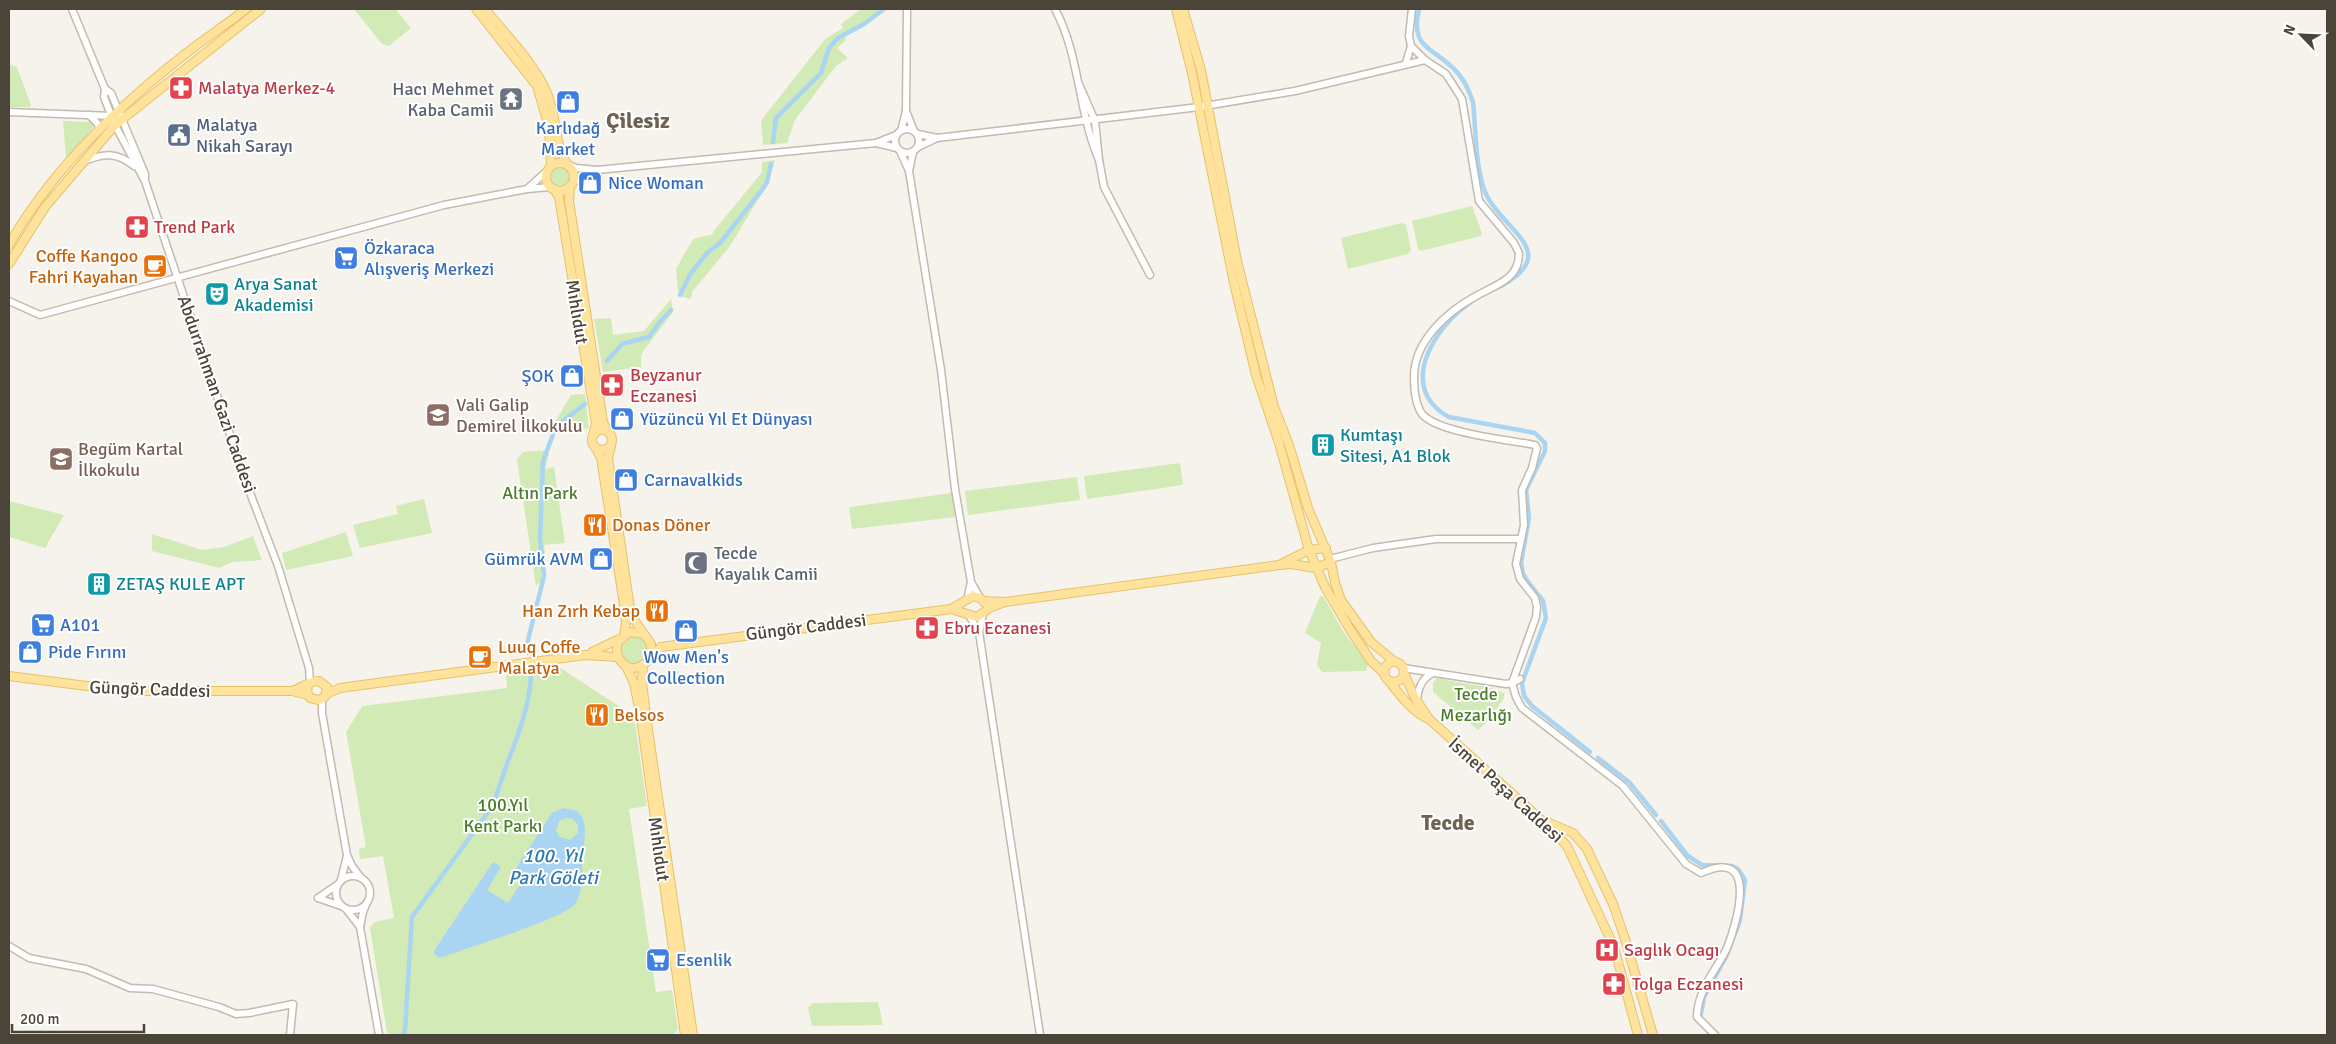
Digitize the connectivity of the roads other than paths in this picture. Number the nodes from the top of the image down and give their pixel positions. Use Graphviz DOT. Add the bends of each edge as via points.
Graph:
graph roads {
  1 [pos="72,9"];
  2 [pos="246,9"];
  3 [pos="260,9"];
  4 [pos="476,9"];
  5 [pos="485,9"];
  6 [pos="907,9"];
  7 [pos="1055,9"];
  8 [pos="1176,9"];
  9 [pos="1183,9"];
  10 [pos="1412,9"];
  11 [pos="1411,46"];
  12 [pos="1425,60"];
  13 [pos="1406,63"];
  14 [pos="1078,82"];
  15 [pos="1203,106"];
  16 [pos="906,111"];
  17 [pos="9,112"];
  18 [pos="115,114"];
  19 [pos="88,115"];
  20 [pos="1095,121"];
  21 [pos="119,122"];
  22 [pos="1086,122"];
  23 [pos="99,131"];
  24 [pos="916,132"];
  25 [pos="899,133"];
  26 [pos="937,138"];
  27 [pos="876,143"];
  28 [pos="918,147"];
  29 [pos="898,150"];
  30 [pos="913,152"];
  31 [pos="1099,160"];
  32 [pos="83,162"];
  33 [pos="568,164"];
  34 [pos="136,167"];
  35 [pos="549,168"];
  36 [pos="597,170"];
  37 [pos="909,171"];
  38 [pos="145,181"];
  39 [pos="572,184"];
  40 [pos="552,188"];
  41 [pos="527,189"];
  42 [pos="9,245"];
  43 [pos="9,264"];
  44 [pos="1150,275"];
  45 [pos="178,277"];
  46 [pos="9,301"];
  47 [pos="607,431"];
  48 [pos="593,436"];
  49 [pos="611,446"];
  50 [pos="596,448"];
  51 [pos="1521,539"];
  52 [pos="1326,548"];
  53 [pos="1309,550"];
  54 [pos="1331,561"];
  55 [pos="1279,565"];
  56 [pos="1316,568"];
  57 [pos="971,582"];
  58 [pos="982,599"];
  59 [pos="966,601"];
  60 [pos="1005,602"];
  61 [pos="951,609"];
  62 [pos="984,612"];
  63 [pos="968,614"];
  64 [pos="979,632"];
  65 [pos="621,637"];
  66 [pos="646,637"];
  67 [pos="661,647"];
  68 [pos="585,655"];
  69 [pos="651,656"];
  70 [pos="618,657"];
  71 [pos="1395,662"];
  72 [pos="643,665"];
  73 [pos="626,666"];
  74 [pos="309,668"];
  75 [pos="1404,671"];
  76 [pos="1434,672"];
  77 [pos="1384,674"];
  78 [pos="9,676"];
  79 [pos="1520,679"];
  80 [pos="1389,681"];
  81 [pos="322,682"];
  82 [pos="1512,683"];
  83 [pos="309,684"];
  84 [pos="340,688"];
  85 [pos="292,692"];
  86 [pos="324,696"];
  87 [pos="310,697"];
  88 [pos="1416,700"];
  89 [pos="322,712"];
  90 [pos="1429,720"];
  91 [pos="1540,819"];
  92 [pos="347,855"];
  93 [pos="361,878"];
  94 [pos="339,883"];
  95 [pos="367,902"];
  96 [pos="344,907"];
  97 [pos="360,927"];
  98 [pos="9,946"];
  99 [pos="694,1032"];
  100 [pos="290,1035"];
  101 [pos="379,1035"];
  102 [pos="685,1035"];
  103 [pos="1040,1035"];
  104 [pos="1638,1035"];
  105 [pos="1653,1035"];
  106 [pos="1715,1035"];
  1 -- 18 [label="street" via="105,89 111,94"];
  2 -- 18 [label="main road" via="185,54"];
  3 -- 21 [label="main road"];
  4 -- 35 [label="main road" via="537,86 549,128"];
  5 -- 33 [label="main road" via="541,80 549,97 560,150"];
  6 -- 16 [label="street"];
  7 -- 14 [label="street"];
  8 -- 15 [label="main road"];
  9 -- 15 [label="main road" via="1201,70"];
  10 -- 11 [label="street"];
  11 -- 12 [label="street"];
  11 -- 13 [label="street"];
  12 -- 13 [label="street"];
  12 -- 51 [label="street" via="1446,74 1462,99 1479,201 1520,253 1516,269 1508,278 1455,308 1421,347 1414,374 1414,391 1422,413 1435,423 1535,446 1537,454 1522,490 1524,525"];
  13 -- 15 [label="street" via="1295,91"];
  14 -- 20 [label="street"];
  14 -- 22 [label="street"];
  15 -- 20 [label="street"];
  15 -- 52 [label="main road" via="1260,356 1308,508"];
  15 -- 53 [label="main road" via="1234,283 1256,375 1282,452"];
  16 -- 24 [label="street"];
  16 -- 25 [label="street"];
  17 -- 19 [label="street"];
  18 -- 19 [label="street"];
  18 -- 21 [label="street"];
  18 -- 23 [label="main road"];
  19 -- 23 [label="street" via="96,121"];
  20 -- 22 [label="street"];
  20 -- 31 [label="street"];
  21 -- 32 [label="main road"];
  21 -- 34 [label="street, Abdurrahman Gazi Caddesi"];
  21 -- 38 [label="street" via="145,174"];
  22 -- 26 [label="street"];
  22 -- 31 [label="street"];
  23 -- 42 [label="main road" via="30,210"];
  24 -- 25 [label="street" via="907,129"];
  24 -- 26 [label="street"];
  24 -- 28 [label="street" via="920,141"];
  25 -- 27 [label="street"];
  25 -- 29 [label="street" via="895,142"];
  26 -- 28 [label="street"];
  27 -- 29 [label="street"];
  27 -- 36 [label="street"];
  28 -- 30 [label="street"];
  29 -- 30 [label="street" via="906,154"];
  29 -- 37 [label="street"];
  30 -- 37 [label="street"];
  31 -- 44 [label="street" via="1104,188"];
  32 -- 34 [label="street" via="110,154 123,157"];
  32 -- 43 [label="main road" via="36,218"];
  33 -- 35 [label="main road" via="560,163"];
  33 -- 36 [label="street"];
  33 -- 39 [label="main road" via="574,173"];
  34 -- 38 [label="street, Abdurrahman Gazi Caddesi"];
  35 -- 40 [label="main road" via="546,179"];
  35 -- 41 [label="street"];
  36 -- 39 [label="street"];
  37 -- 57 [label="street"];
  38 -- 45 [label="street, Abdurrahman Gazi Caddesi"];
  39 -- 40 [label="main road" via="563,190"];
  39 -- 47 [label="main road, Mıhlıdut" via="569,201"];
  40 -- 41 [label="street"];
  40 -- 48 [label="main road, Mıhlıdut" via="559,197 596,423"];
  41 -- 45 [label="street" via="444,205"];
  45 -- 46 [label="street" via="40,315"];
  45 -- 74 [label="street, Abdurrahman Gazi Caddesi" via="247,485 278,566"];
  47 -- 48 [label="main road" via="601,430"];
  47 -- 49 [label="main road" via="612,439"];
  48 -- 50 [label="main road"];
  49 -- 50 [label="main road" via="602,451"];
  49 -- 66 [label="main road" via="608,458 630,608"];
  50 -- 65 [label="main road" via="601,458 625,611 626,622"];
  51 -- 54 [label="street" via="1436,539 1373,548"];
  51 -- 82 [label="street" via="1516,564 1520,579 1535,598 1537,607 1534,625"];
  52 -- 53 [label="main road"];
  52 -- 54 [label="main road"];
  53 -- 55 [label="main road"];
  53 -- 56 [label="main road"];
  54 -- 56 [label="main road"];
  54 -- 71 [label="main road" via="1335,583 1346,609 1372,642"];
  55 -- 56 [label="main road"];
  55 -- 60 [label="main road"];
  56 -- 77 [label="main road" via="1351,632"];
  57 -- 58 [label="street"];
  57 -- 59 [label="street"];
  58 -- 59 [label="main road" via="973,596"];
  58 -- 60 [label="main road"];
  58 -- 62 [label="main road"];
  59 -- 61 [label="main road"];
  59 -- 63 [label="main road"];
  60 -- 62 [label="main road"];
  61 -- 63 [label="main road"];
  61 -- 67 [label="main road, Güngör Caddesi"];
  62 -- 63 [label="main road" via="977,617"];
  62 -- 64 [label="street"];
  63 -- 64 [label="street"];
  64 -- 103 [label="street"];
  65 -- 66 [label="main road" via="635,632"];
  65 -- 68 [label="main road"];
  65 -- 70 [label="main road" via="616,648"];
  66 -- 67 [label="main road"];
  66 -- 69 [label="main road"];
  67 -- 69 [label="main road"];
  68 -- 70 [label="main road"];
  68 -- 84 [label="main road"];
  69 -- 72 [label="main road"];
  70 -- 73 [label="main road"];
  71 -- 75 [label="main road"];
  71 -- 77 [label="main road" via="1386,667"];
  72 -- 73 [label="main road"];
  72 -- 99 [label="main road, Mıhlıdut" via="646,716"];
  73 -- 102 [label="main road, Mıhlıdut" via="634,683 641,718"];
  74 -- 81 [label="street, Abdurrahman Gazi Caddesi"];
  74 -- 83 [label="street, Abdurrahman Gazi Caddesi"];
  75 -- 76 [label="street"];
  75 -- 80 [label="main road" via="1399,681"];
  75 -- 88 [label="main road"];
  76 -- 82 [label="street"];
  76 -- 88 [label="street" via="1423,681"];
  77 -- 80 [label="main road"];
  78 -- 85 [label="main road, Güngör Caddesi" via="126,691"];
  79 -- 82 [label="street"];
  80 -- 90 [label="main road"];
  81 -- 83 [label="main road, Güngör Caddesi"];
  81 -- 84 [label="main road"];
  81 -- 86 [label="main road"];
  82 -- 106 [label="street" via="1522,708 1623,786 1686,864 1701,873 1728,868 1736,873 1741,893 1734,924 1726,949 1697,1004 1697,1017"];
  83 -- 85 [label="main road, Güngör Caddesi"];
  83 -- 87 [label="main road"];
  84 -- 86 [label="main road"];
  85 -- 87 [label="main road, Güngör Caddesi"];
  86 -- 87 [label="main road, Güngör Caddesi"];
  86 -- 89 [label="street"];
  87 -- 89 [label="street"];
  88 -- 90 [label="main road"];
  89 -- 92 [label="street"];
  90 -- 91 [label="main road, İsmet Paşa Caddesi"];
  91 -- 104 [label="main road, İsmet Paşa Caddesi" via="1567,846 1614,947"];
  91 -- 105 [label="main road" via="1573,832 1587,850 1626,939"];
  92 -- 93 [label="street"];
  92 -- 94 [label="street"];
  93 -- 94 [label="street" via="350,876"];
  93 -- 95 [label="street" via="370,890"];
  94 -- 96 [label="street" via="336,895"];
  94 -- 96 [label="street" via="318,898"];
  95 -- 96 [label="street" via="358,909"];
  95 -- 97 [label="street"];
  96 -- 97 [label="street"];
  97 -- 101 [label="street"];
  98 -- 100 [label="street" via="29,958 86,969 130,988 153,989 219,1006 236,1014 293,1004"];
}
